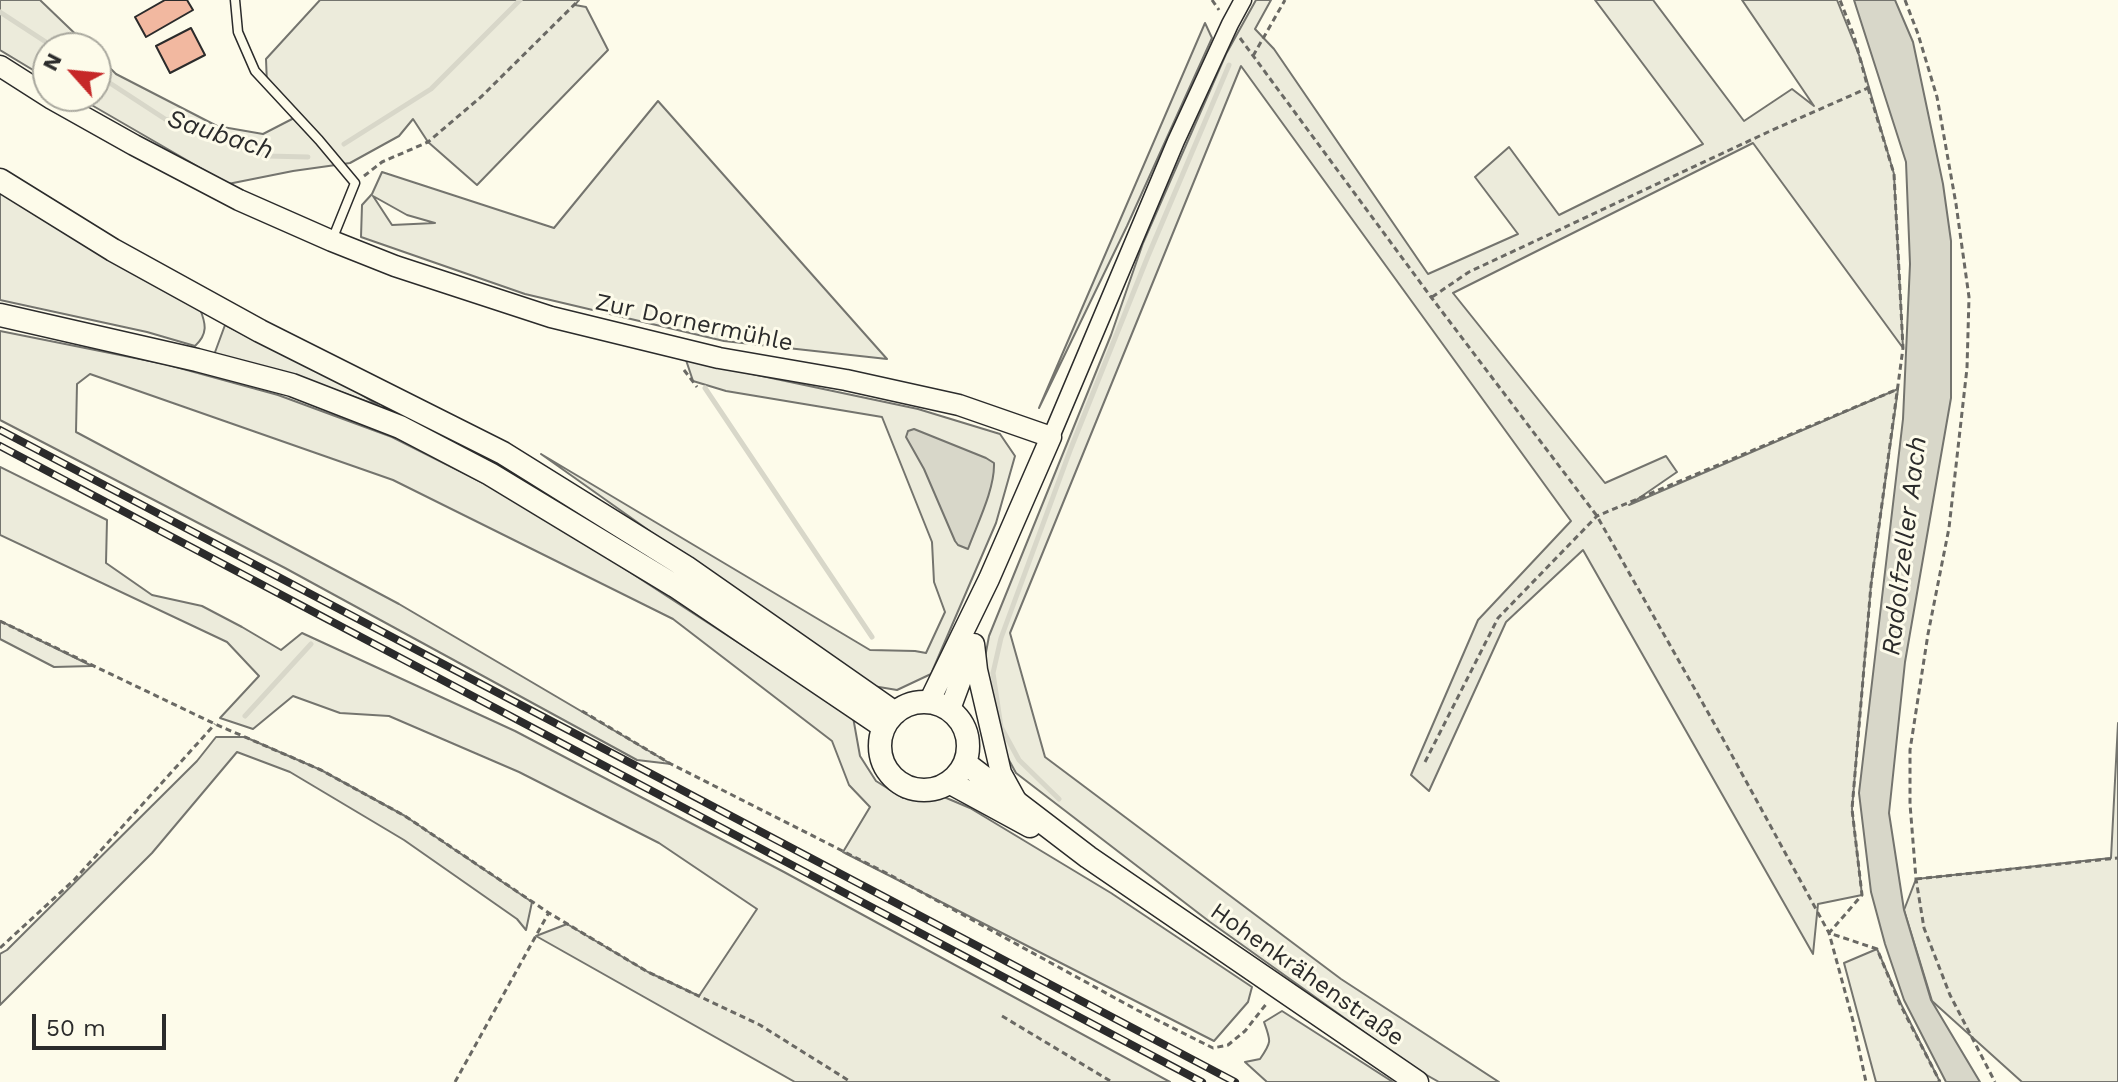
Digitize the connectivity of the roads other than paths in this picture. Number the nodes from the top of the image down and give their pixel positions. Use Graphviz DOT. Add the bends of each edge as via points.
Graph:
graph roads {
  1 [pos="235,0"];
  2 [pos="1243,0"];
  3 [pos="0,66"];
  4 [pos="0,180"];
  5 [pos="332,241"];
  6 [pos="0,315"];
  7 [pos="1051,437"];
  8 [pos="989,579"];
  9 [pos="974,644"];
  10 [pos="940,706"];
  11 [pos="890,720"];
  12 [pos="965,763"];
  13 [pos="949,782"];
  14 [pos="1017,802"];
  15 [pos="1088,857"];
  16 [pos="1417,1082"];
  1 -- 5 [label="lane" via="238,32 255,71 355,183"];
  2 -- 7 [label="street" via="1176,141"];
  3 -- 5 [label="street, Zur Dornermühle" via="147,152"];
  4 -- 11 [label="main road" via="260,331 503,453 686,567"];
  5 -- 7 [label="street, Zur Dornermühle" via="551,317 719,358 959,405"];
  6 -- 11 [label="main road" via="292,385 400,427 490,474"];
  7 -- 8 [label="street"];
  8 -- 9 [label="street"];
  8 -- 10 [label="street"];
  9 -- 10 [label="street"];
  9 -- 14 [label="street" via="998,762"];
  10 -- 11 [label="main road" via="911,703"];
  10 -- 12 [label="main road" via="967,733"];
  11 -- 13 [label="main road" via="881,737 882,758 892,776 919,790"];
  12 -- 13 [label="main road"];
  12 -- 14 [label="main road"];
  13 -- 15 [label="main road"];
  14 -- 15 [label="main road"];
  15 -- 16 [label="main road, Hohenkrähenstraße"];
}
